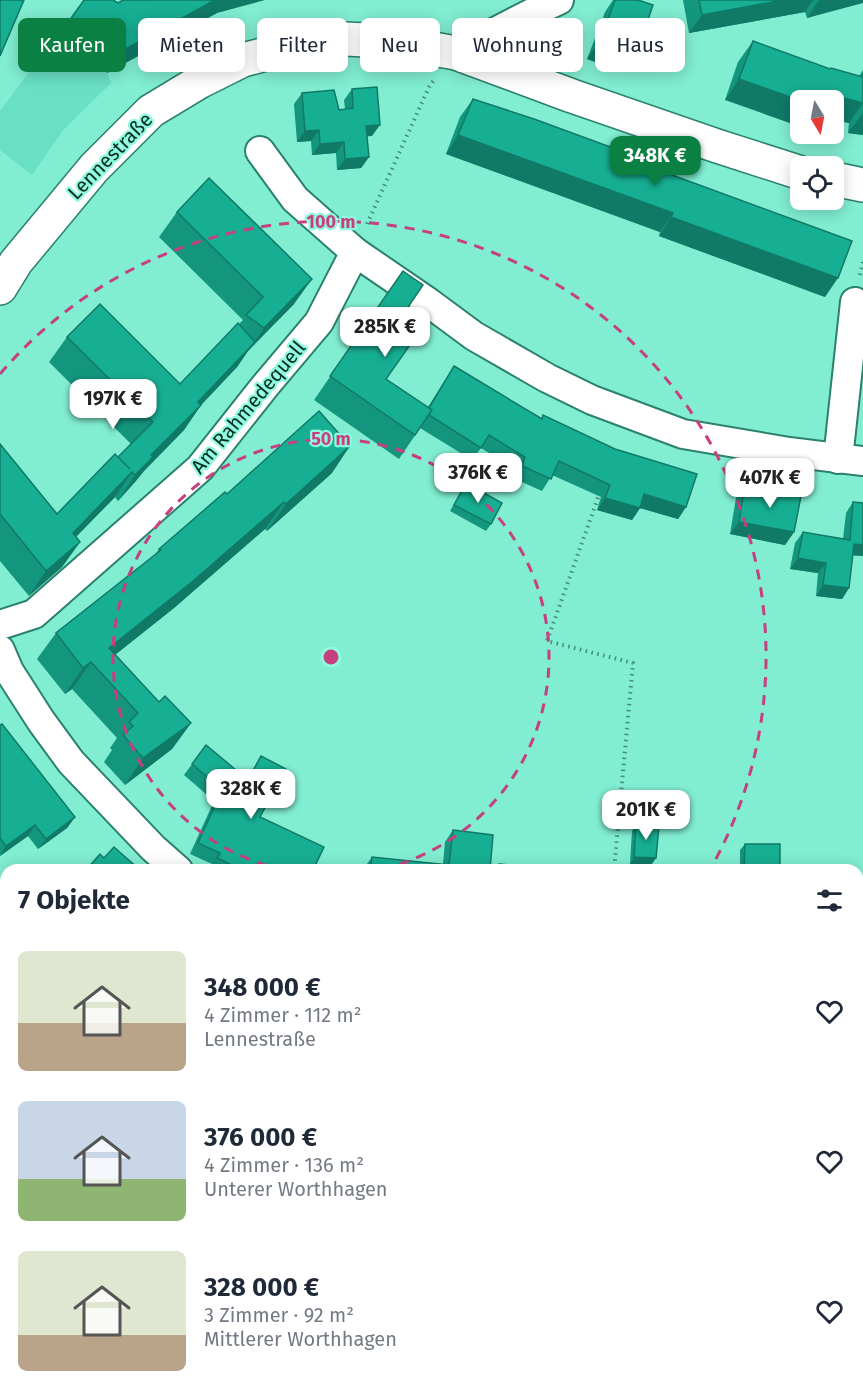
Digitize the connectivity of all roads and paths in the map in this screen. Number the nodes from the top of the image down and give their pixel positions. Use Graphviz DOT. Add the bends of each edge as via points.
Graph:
graph roads {
  1 [pos="559,0"];
  2 [pos="522,18"];
  3 [pos="452,52"];
  4 [pos="452,58"];
  5 [pos="507,72"];
  6 [pos="260,152"];
  7 [pos="790,169"];
  8 [pos="844,182"];
  9 [pos="863,185"];
  10 [pos="355,252"];
  11 [pos="0,288"];
  12 [pos="855,302"];
  13 [pos="850,460"];
  14 [pos="601,489"];
  15 [pos="0,625"];
  16 [pos="0,650"];
  17 [pos="171,864"];
  18 [pos="615,864"];
  1 -- 2 [label="street"];
  3 -- 11 [label="main road, Lennestraße" via="388,41 345,39 299,45 243,60 199,82 151,111 94,168 16,262"];
  4 -- 10 [label="path" via="429,87"];
  5 -- 7 [label="main road, Lennestraße"];
  6 -- 10 [label="street" via="296,199"];
  8 -- 9 [label="main road"];
  10 -- 13 [label="street" via="474,336 592,400 683,434"];
  10 -- 15 [label="street, Am Rahmedequell" via="319,322 200,468 34,614"];
  12 -- 13 [label="street"];
  14 -- 18 [label="path" via="547,641 633,663"];
  16 -- 17 [label="street" via="40,721 71,762"];
}
